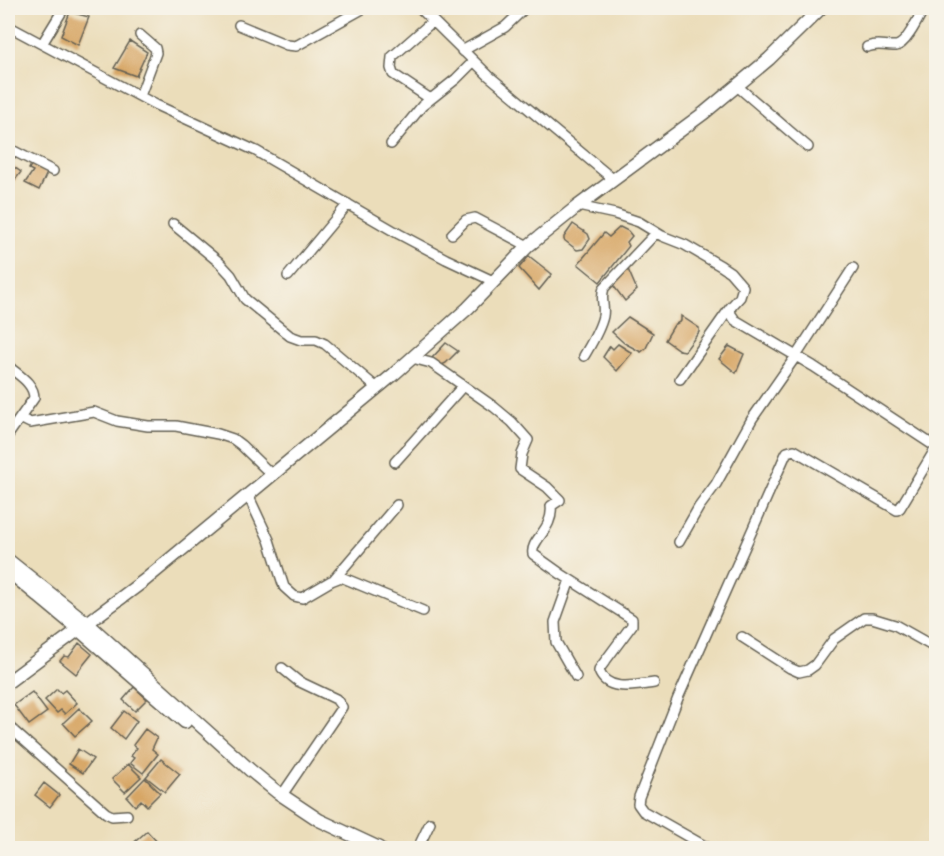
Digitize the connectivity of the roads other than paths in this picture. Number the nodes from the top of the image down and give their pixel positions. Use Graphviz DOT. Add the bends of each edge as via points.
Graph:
graph roads {
  1 [pos="64,8"];
  2 [pos="364,8"];
  3 [pos="420,8"];
  4 [pos="525,8"];
  5 [pos="821,8"];
  6 [pos="924,8"];
  7 [pos="433,21"];
  8 [pos="239,25"];
  9 [pos="8,26"];
  10 [pos="140,35"];
  11 [pos="42,44"];
  12 [pos="867,47"];
  13 [pos="462,51"];
  14 [pos="473,62"];
  15 [pos="737,86"];
  16 [pos="140,96"];
  17 [pos="429,98"];
  18 [pos="391,144"];
  19 [pos="808,147"];
  20 [pos="8,148"];
  21 [pos="52,171"];
  22 [pos="614,180"];
  23 [pos="348,204"];
  24 [pos="578,206"];
  25 [pos="173,224"];
  26 [pos="656,233"];
  27 [pos="452,234"];
  28 [pos="528,246"];
  29 [pos="853,268"];
  30 [pos="288,276"];
  31 [pos="493,280"];
  32 [pos="729,308"];
  33 [pos="584,356"];
  34 [pos="796,356"];
  35 [pos="412,358"];
  36 [pos="8,366"];
  37 [pos="680,379"];
  38 [pos="463,386"];
  39 [pos="377,388"];
  40 [pos="20,418"];
  41 [pos="8,435"];
  42 [pos="936,448"];
  43 [pos="395,462"];
  44 [pos="272,475"];
  45 [pos="248,495"];
  46 [pos="397,505"];
  47 [pos="679,542"];
  48 [pos="8,560"];
  49 [pos="8,572"];
  50 [pos="335,578"];
  51 [pos="570,580"];
  52 [pos="423,611"];
  53 [pos="82,626"];
  54 [pos="742,637"];
  55 [pos="936,648"];
  56 [pos="282,668"];
  57 [pos="576,677"];
  58 [pos="8,682"];
  59 [pos="654,683"];
  60 [pos="8,726"];
  61 [pos="248,772"];
  62 [pos="282,795"];
  63 [pos="127,815"];
  64 [pos="430,823"];
  65 [pos="360,849"];
  66 [pos="379,849"];
  67 [pos="418,849"];
  68 [pos="708,849"];
  1 -- 11 [label="street"];
  2 -- 8 [label="street" via="296,46"];
  3 -- 7 [label="street"];
  4 -- 13 [label="street" via="505,27"];
  5 -- 15 [label="street"];
  6 -- 12 [label="street" via="901,45"];
  7 -- 13 [label="street"];
  7 -- 17 [label="street" via="392,57 391,68 393,74"];
  9 -- 11 [label="street"];
  10 -- 16 [label="street" via="156,53"];
  11 -- 16 [label="street"];
  13 -- 14 [label="street"];
  14 -- 17 [label="street"];
  14 -- 22 [label="street"];
  15 -- 19 [label="street"];
  15 -- 22 [label="street"];
  16 -- 23 [label="street" via="256,151"];
  17 -- 18 [label="street"];
  20 -- 21 [label="street"];
  22 -- 24 [label="street"];
  23 -- 30 [label="street"];
  23 -- 31 [label="street" via="446,259"];
  24 -- 26 [label="street" via="639,222"];
  24 -- 28 [label="street"];
  25 -- 39 [label="street" via="219,262 245,299 290,336 321,341"];
  26 -- 32 [label="street" via="697,252 737,278 743,286 740,297"];
  26 -- 33 [label="street" via="604,288 604,315"];
  27 -- 28 [label="street" via="466,220 475,218"];
  28 -- 31 [label="street"];
  29 -- 34 [label="street"];
  31 -- 35 [label="street"];
  32 -- 34 [label="street" via="740,324"];
  32 -- 37 [label="street"];
  34 -- 42 [label="street"];
  34 -- 47 [label="street" via="752,419"];
  35 -- 38 [label="street" via="431,363"];
  35 -- 39 [label="street"];
  36 -- 40 [label="street" via="34,392"];
  38 -- 43 [label="street"];
  38 -- 51 [label="street" via="512,422 528,440 520,469 560,500 551,506 548,525 532,552"];
  39 -- 44 [label="street"];
  40 -- 41 [label="street"];
  40 -- 44 [label="street" via="30,423 93,412 117,421 218,434 241,445"];
  42 -- 68 [label="street" via="897,510 794,450 787,452 678,698 639,797 643,811"];
  44 -- 45 [label="street"];
  45 -- 50 [label="street" via="288,592 302,598"];
  45 -- 53 [label="street"];
  46 -- 50 [label="street"];
  48 -- 53 [label="street"];
  49 -- 53 [label="street"];
  50 -- 52 [label="street" via="349,579"];
  51 -- 57 [label="street" via="555,622 556,642"];
  51 -- 59 [label="street" via="633,621 600,668 602,678 625,687"];
  53 -- 58 [label="street"];
  53 -- 61 [label="street"];
  54 -- 55 [label="street" via="799,672 815,665 834,639 864,618 895,625"];
  56 -- 62 [label="street" via="298,681 336,699 342,707"];
  60 -- 63 [label="street" via="106,813"];
  61 -- 62 [label="street"];
  61 -- 65 [label="street" via="272,797 302,818"];
  62 -- 66 [label="street" via="320,820"];
  64 -- 67 [label="street"];
}
